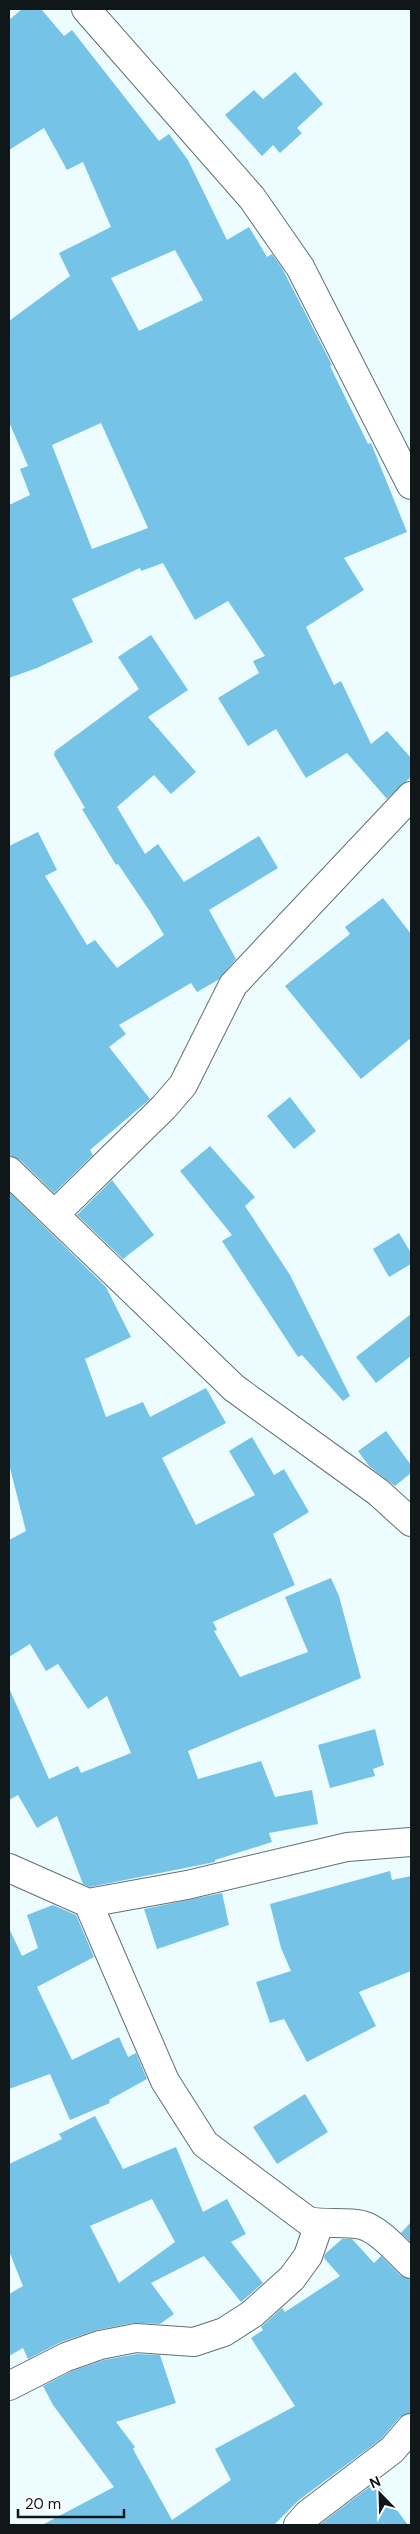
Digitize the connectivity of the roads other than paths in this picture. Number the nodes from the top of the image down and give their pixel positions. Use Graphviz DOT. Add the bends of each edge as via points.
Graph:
graph roads {
  1 [pos="86,9"];
  2 [pos="411,486"];
  3 [pos="411,796"];
  4 [pos="9,1171"];
  5 [pos="55,1214"];
  6 [pos="411,1522"];
  7 [pos="411,1842"];
  8 [pos="12,1867"];
  9 [pos="88,1903"];
  10 [pos="319,2224"];
  11 [pos="411,2264"];
  12 [pos="9,2386"];
  13 [pos="411,2428"];
  14 [pos="298,2525"];
  1 -- 2 [label="street" via="252,198 300,267"];
  3 -- 5 [label="street" via="234,985 183,1085"];
  4 -- 5 [label="street"];
  5 -- 6 [label="street" via="234,1388 378,1492"];
  7 -- 9 [label="street" via="348,1847 187,1885"];
  8 -- 9 [label="street" via="54,1890"];
  9 -- 10 [label="street" via="165,2081 206,2144 308,2221"];
  10 -- 11 [label="street" via="362,2225 372,2229"];
  10 -- 12 [label="street" via="308,2256 292,2278 252,2314 224,2332 194,2342 136,2338 100,2345"];
  13 -- 14 [label="street" via="392,2450"];
}
